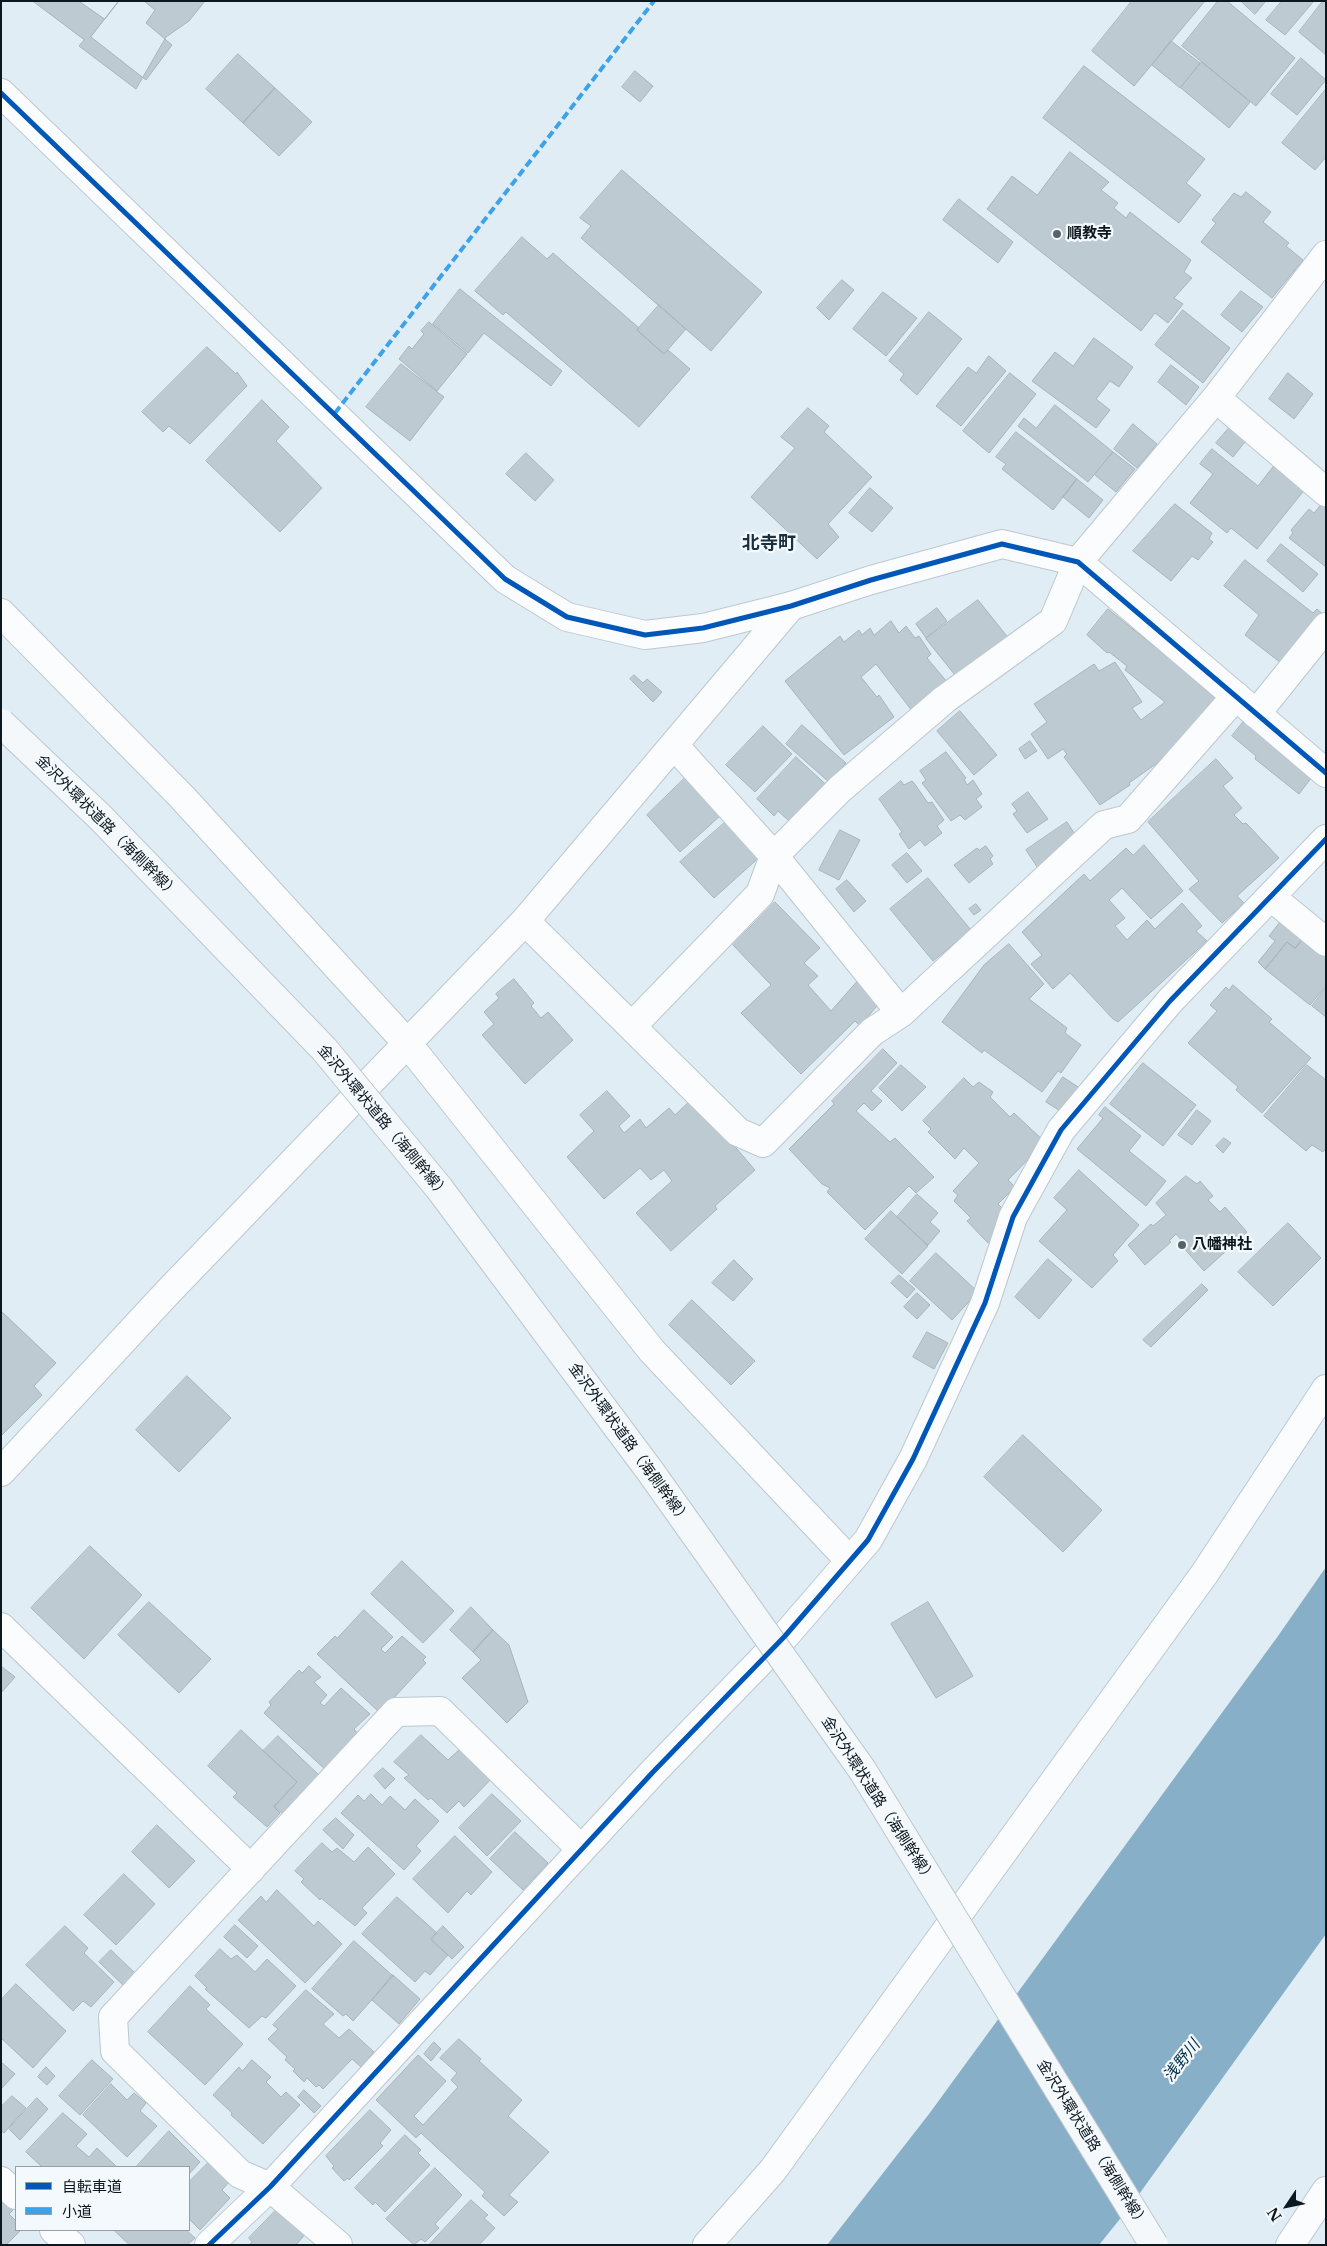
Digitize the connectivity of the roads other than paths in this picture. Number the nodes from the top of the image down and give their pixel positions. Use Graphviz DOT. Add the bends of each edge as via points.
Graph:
graph roads {
  1 [pos="1,93"];
  2 [pos="1326,255"];
  3 [pos="1216,398"];
  4 [pos="1326,492"];
  5 [pos="1078,562"];
  6 [pos="791,606"];
  7 [pos="1,613"];
  8 [pos="1326,627"];
  9 [pos="1236,696"];
  10 [pos="1256,714"];
  11 [pos="1,723"];
  12 [pos="674,745"];
  13 [pos="1326,773"];
  14 [pos="1326,839"];
  15 [pos="774,856"];
  16 [pos="1271,897"];
  17 [pos="525,921"];
  18 [pos="1326,942"];
  19 [pos="901,1013"];
  20 [pos="632,1026"];
  21 [pos="408,1044"];
  22 [pos="1326,1389"];
  23 [pos="1,1472"];
  24 [pos="850,1561"];
  25 [pos="1,1627"];
  26 [pos="581,1849"];
  27 [pos="251,1869"];
  28 [pos="1,2181"];
  29 [pos="270,2188"];
  30 [pos="1326,2191"];
  31 [pos="15,2194"];
  32 [pos="55,2231"];
  33 [pos="71,2245"];
  34 [pos="209,2245"];
  35 [pos="338,2245"];
  36 [pos="707,2245"];
  37 [pos="1154,2245"];
  38 [pos="1290,2245"];
  1 -- 6 [label="street" via="505,579 567,617 645,635 703,628"];
  2 -- 3 [label="street"];
  3 -- 4 [label="street"];
  3 -- 5 [label="street"];
  5 -- 6 [label="street" via="1002,544"];
  5 -- 9 [label="street"];
  5 -- 15 [label="street" via="1053,621 944,699 840,789"];
  6 -- 12 [label="street"];
  7 -- 21 [label="street" via="182,796"];
  8 -- 10 [label="street"];
  9 -- 10 [label="street"];
  9 -- 19 [label="street" via="1128,819 1104,825"];
  10 -- 13 [label="street"];
  11 -- 37 [label="main road, 金沢外環状道路（海側幹線）, bridge" via="100,817 324,1049 439,1188 650,1471 863,1771"];
  12 -- 15 [label="street"];
  12 -- 17 [label="street"];
  14 -- 16 [label="street"];
  15 -- 19 [label="street"];
  15 -- 20 [label="street" via="760,894"];
  16 -- 18 [label="street"];
  16 -- 24 [label="street" via="1170,1001 1061,1130 1013,1217 985,1303 913,1459 868,1540"];
  17 -- 20 [label="street"];
  17 -- 21 [label="street"];
  19 -- 20 [label="street" via="872,1032 763,1143 738,1132"];
  21 -- 23 [label="street" via="168,1292"];
  21 -- 24 [label="street" via="652,1351"];
  22 -- 36 [label="street" via="1205,1573 774,2170"];
  24 -- 26 [label="street" via="785,1636"];
  25 -- 27 [label="street"];
  26 -- 27 [label="street" via="440,1711 396,1712"];
  26 -- 29 [label="street"];
  27 -- 29 [label="street" via="113,2017 115,2052 240,2174"];
  28 -- 31 [label="street"];
  29 -- 34 [label="street"];
  29 -- 35 [label="street"];
  30 -- 38 [label="street"];
  32 -- 33 [label="street"];
}
